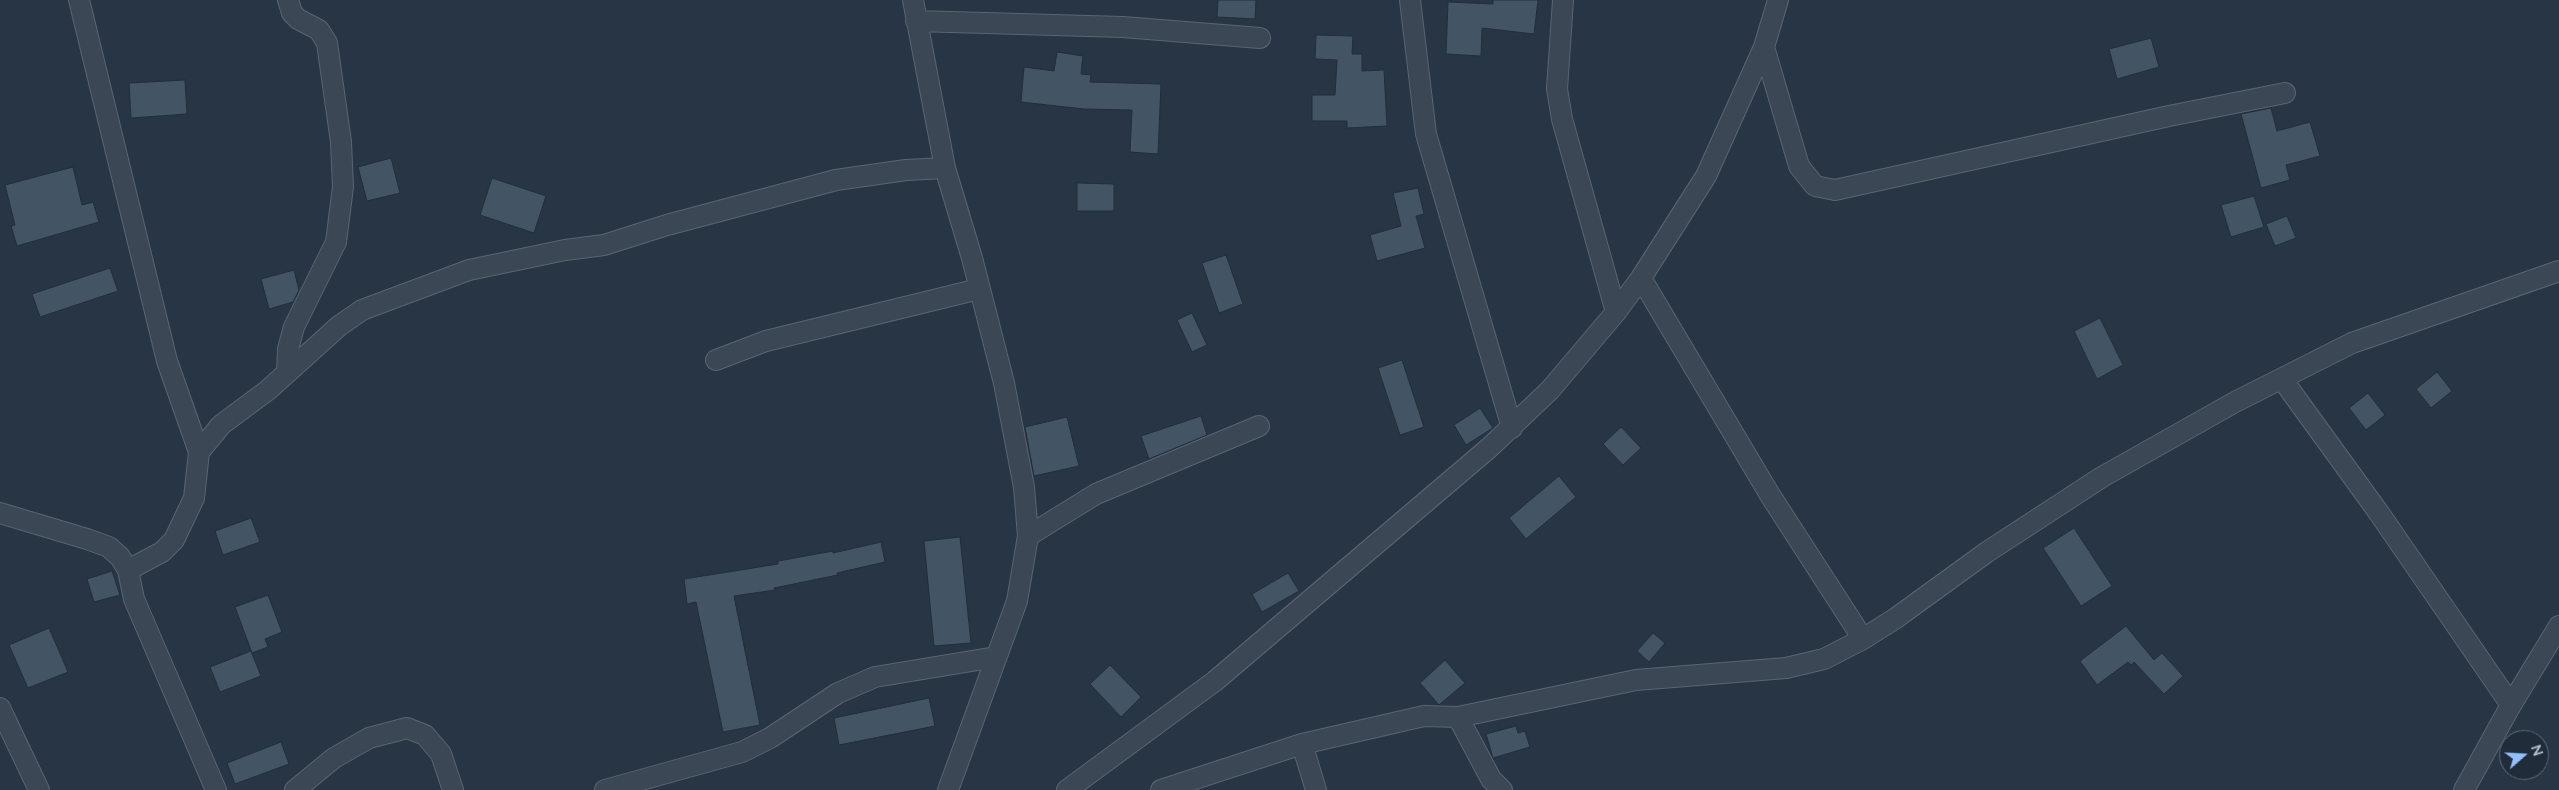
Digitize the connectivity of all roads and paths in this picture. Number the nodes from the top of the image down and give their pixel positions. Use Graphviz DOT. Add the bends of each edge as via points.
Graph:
graph roads {
  1 [pos="79,0"];
  2 [pos="288,0"];
  3 [pos="913,0"];
  4 [pos="1410,0"];
  5 [pos="1562,0"];
  6 [pos="1778,0"];
  7 [pos="916,21"];
  8 [pos="1260,38"];
  9 [pos="1764,46"];
  10 [pos="2285,93"];
  11 [pos="945,168"];
  12 [pos="2559,271"];
  13 [pos="1641,278"];
  14 [pos="979,289"];
  15 [pos="1616,312"];
  16 [pos="716,360"];
  17 [pos="287,373"];
  18 [pos="2282,379"];
  19 [pos="1259,426"];
  20 [pos="1512,428"];
  21 [pos="199,452"];
  22 [pos="0,512"];
  23 [pos="1028,536"];
  24 [pos="128,570"];
  25 [pos="2559,626"];
  26 [pos="1863,639"];
  27 [pos="996,657"];
  28 [pos="2511,705"];
  29 [pos="0,708"];
  30 [pos="1458,718"];
  31 [pos="1302,744"];
  32 [pos="1494,786"];
  33 [pos="38,790"];
  34 [pos="216,790"];
  35 [pos="295,790"];
  36 [pos="453,790"];
  37 [pos="605,790"];
  38 [pos="948,790"];
  39 [pos="1067,790"];
  40 [pos="1161,790"];
  41 [pos="1316,790"];
  42 [pos="2464,790"];
  1 -- 21 [label="street" via="166,361"];
  2 -- 17 [label="street" via="298,19 319,30 327,43 341,142 343,187 336,242 294,327 288,349"];
  3 -- 7 [label="street"];
  4 -- 20 [label="street" via="1426,134"];
  5 -- 15 [label="street" via="1557,89 1562,119"];
  6 -- 9 [label="street"];
  7 -- 8 [label="street" via="1123,27"];
  7 -- 11 [label="street"];
  9 -- 10 [label="street" via="1798,166 1815,186 1835,190"];
  9 -- 13 [label="street" via="1706,176"];
  11 -- 14 [label="street"];
  11 -- 17 [label="street" via="836,180 666,225 604,245 469,270 362,310 339,326"];
  12 -- 18 [label="street" via="2352,343"];
  13 -- 15 [label="street"];
  13 -- 26 [label="street" via="1770,495"];
  14 -- 16 [label="street" via="766,341"];
  14 -- 23 [label="street" via="1004,383 1024,486"];
  15 -- 20 [label="street" via="1550,390"];
  17 -- 21 [label="street" via="221,425"];
  18 -- 26 [label="street" via="2102,477"];
  18 -- 28 [label="street"];
  19 -- 23 [label="street" via="1096,494"];
  20 -- 39 [label="street" via="1215,681"];
  21 -- 24 [label="street" via="194,498 174,540 162,552"];
  22 -- 24 [label="street" via="109,547"];
  23 -- 27 [label="street" via="1017,601"];
  24 -- 34 [label="street" via="134,600"];
  25 -- 28 [label="street"];
  26 -- 30 [label="street" via="1824,659 1786,668 1636,680"];
  27 -- 37 [label="street" via="876,677 838,693 770,738 742,752"];
  27 -- 38 [label="street"];
  28 -- 42 [label="street"];
  29 -- 33 [label="street"];
  30 -- 31 [label="street" via="1424,716"];
  30 -- 32 [label="street"];
  31 -- 40 [label="street"];
  31 -- 41 [label="street"];
  35 -- 36 [label="street" via="334,758 369,738 407,728 425,735 441,754"];
}
